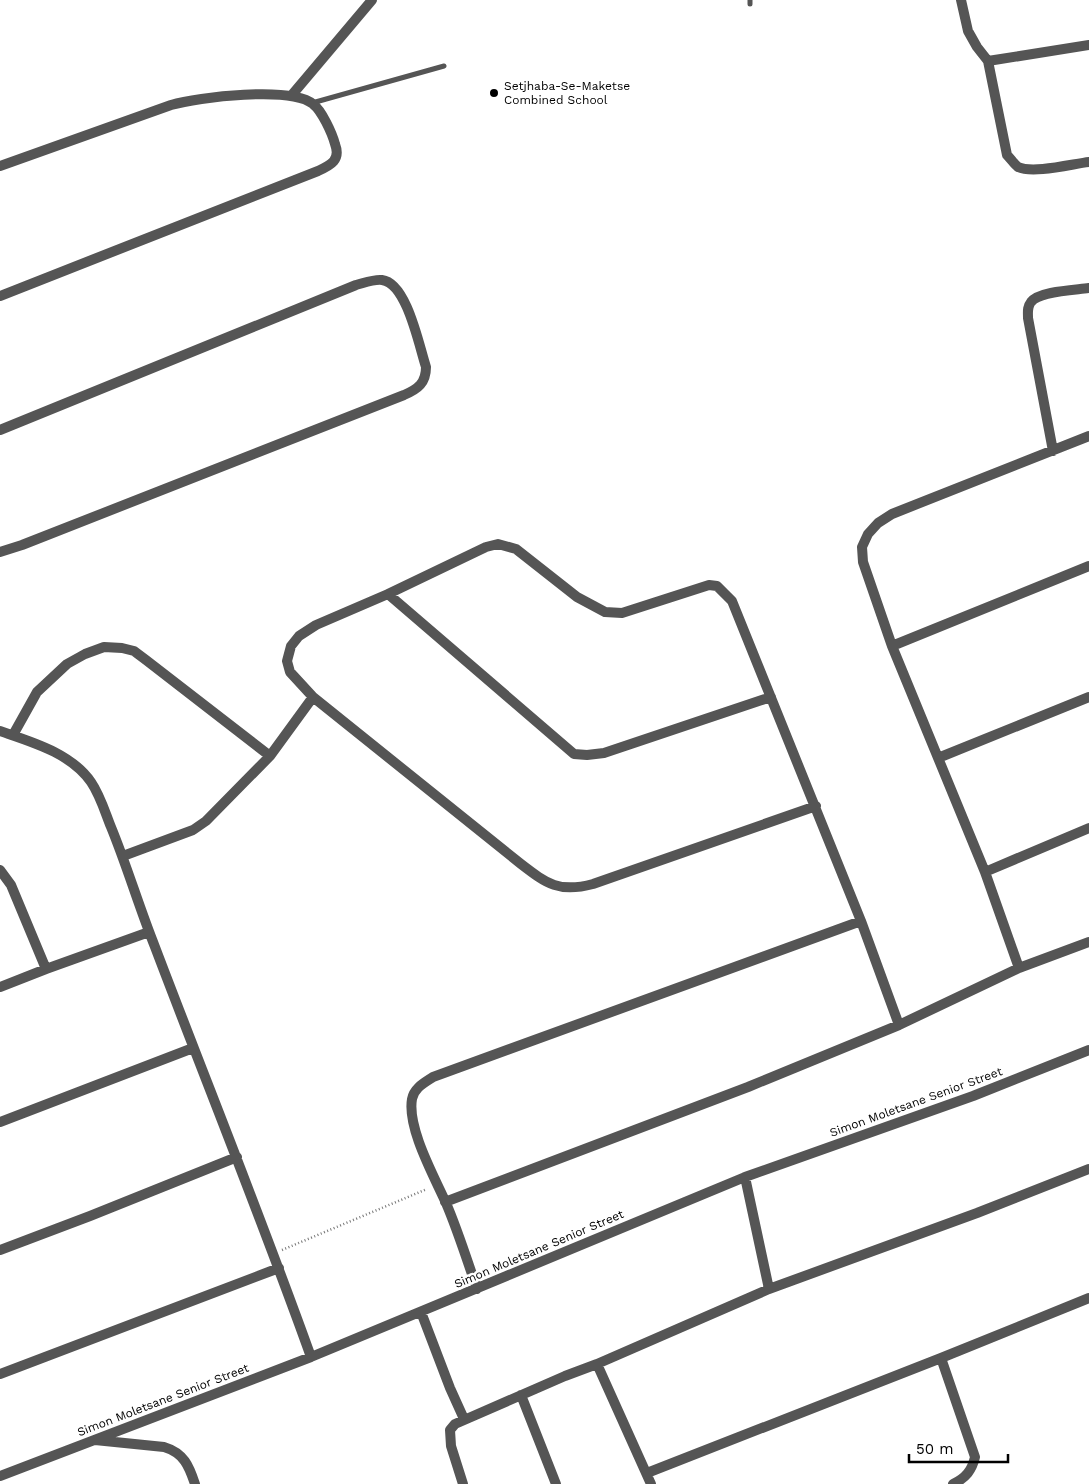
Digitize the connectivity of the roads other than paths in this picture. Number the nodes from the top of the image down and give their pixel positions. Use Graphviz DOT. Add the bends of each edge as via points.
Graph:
graph roads {
  1 [pos="372,0"];
  2 [pos="961,0"];
  3 [pos="1089,45"];
  4 [pos="988,61"];
  5 [pos="444,66"];
  6 [pos="290,96"];
  7 [pos="312,103"];
  8 [pos="1089,162"];
  9 [pos="0,166"];
  10 [pos="1089,288"];
  11 [pos="0,296"];
  12 [pos="0,430"];
  13 [pos="1089,436"];
  14 [pos="1053,451"];
  15 [pos="0,552"];
  16 [pos="1089,566"];
  17 [pos="388,594"];
  18 [pos="892,646"];
  19 [pos="313,697"];
  20 [pos="771,697"];
  21 [pos="1089,697"];
  22 [pos="0,732"];
  23 [pos="13,736"];
  24 [pos="270,756"];
  25 [pos="938,758"];
  26 [pos="816,806"];
  27 [pos="1089,828"];
  28 [pos="123,856"];
  29 [pos="0,870"];
  30 [pos="985,872"];
  31 [pos="862,921"];
  32 [pos="149,932"];
  33 [pos="1089,942"];
  34 [pos="46,968"];
  35 [pos="1019,968"];
  36 [pos="0,987"];
  37 [pos="899,1025"];
  38 [pos="193,1048"];
  39 [pos="1089,1050"];
  40 [pos="0,1122"];
  41 [pos="237,1157"];
  42 [pos="1089,1169"];
  43 [pos="745,1177"];
  44 [pos="445,1202"];
  45 [pos="0,1250"];
  46 [pos="279,1268"];
  47 [pos="477,1289"];
  48 [pos="769,1289"];
  49 [pos="1089,1298"];
  50 [pos="421,1312"];
  51 [pos="311,1357"];
  52 [pos="941,1358"];
  53 [pos="598,1364"];
  54 [pos="0,1374"];
  55 [pos="520,1395"];
  56 [pos="464,1419"];
  57 [pos="93,1440"];
  58 [pos="647,1473"];
  59 [pos="0,1476"];
  60 [pos="195,1484"];
  61 [pos="463,1484"];
  62 [pos="556,1484"];
  63 [pos="651,1484"];
  64 [pos="953,1484"];
  1 -- 6 [label="street"];
  2 -- 4 [label="street" via="968,31"];
  3 -- 4 [label="street"];
  4 -- 8 [label="street" via="1007,155 1016,166 1037,169"];
  5 -- 7 [label="lane"];
  6 -- 7 [label="street"];
  6 -- 9 [label="street" via="226,95 189,100"];
  7 -- 11 [label="street" via="319,110 335,143 337,154 331,166"];
  10 -- 14 [label="street" via="1042,294 1028,307"];
  12 -- 15 [label="street" via="371,281 382,280 392,284 405,301 426,367 423,383 417,390"];
  13 -- 14 [label="street"];
  14 -- 18 [label="street" via="892,514 868,534 862,547 863,562"];
  16 -- 18 [label="street"];
  17 -- 19 [label="street" via="316,625 299,636 291,646 287,661 290,672"];
  17 -- 20 [label="street" via="574,754 604,754"];
  17 -- 20 [label="street" via="498,544 516,549 577,597 605,612 622,614 708,585 717,586 732,601"];
  18 -- 25 [label="street"];
  19 -- 24 [label="street"];
  19 -- 26 [label="street" via="539,878 567,888 592,884"];
  20 -- 26 [label="street"];
  21 -- 25 [label="street"];
  22 -- 23 [label="street"];
  23 -- 24 [label="street" via="37,692 67,664 104,647 122,648 134,651"];
  23 -- 28 [label="street" via="59,754 81,770 100,797"];
  24 -- 28 [label="street" via="206,821 193,830"];
  25 -- 30 [label="street"];
  26 -- 31 [label="street"];
  27 -- 30 [label="street"];
  28 -- 32 [label="street"];
  29 -- 34 [label="street" via="11,885"];
  30 -- 35 [label="street"];
  31 -- 37 [label="street"];
  31 -- 44 [label="street" via="433,1077 413,1096 412,1120"];
  32 -- 34 [label="street"];
  32 -- 38 [label="street"];
  33 -- 35 [label="street"];
  34 -- 36 [label="street"];
  35 -- 37 [label="street"];
  37 -- 44 [label="street" via="748,1087"];
  38 -- 40 [label="street"];
  38 -- 41 [label="street"];
  39 -- 43 [label="street, Simon Moletsane Senior Street" via="973,1096"];
  41 -- 45 [label="street"];
  41 -- 46 [label="street"];
  42 -- 48 [label="street"];
  43 -- 47 [label="street, Simon Moletsane Senior Street"];
  43 -- 48 [label="street"];
  44 -- 47 [label="street"];
  46 -- 51 [label="street"];
  46 -- 54 [label="street"];
  47 -- 50 [label="street, Simon Moletsane Senior Street"];
  48 -- 53 [label="street"];
  49 -- 52 [label="street"];
  50 -- 51 [label="street, Simon Moletsane Senior Street"];
  50 -- 56 [label="street"];
  51 -- 57 [label="street, Simon Moletsane Senior Street"];
  52 -- 58 [label="street"];
  52 -- 64 [label="street" via="975,1457 968,1475"];
  53 -- 55 [label="street"];
  53 -- 58 [label="street"];
  55 -- 56 [label="street"];
  55 -- 62 [label="street"];
  56 -- 61 [label="street" via="450,1430 451,1446"];
  57 -- 59 [label="street, Simon Moletsane Senior Street"];
  57 -- 60 [label="street" via="173,1450 186,1460"];
  58 -- 63 [label="street"];
}
